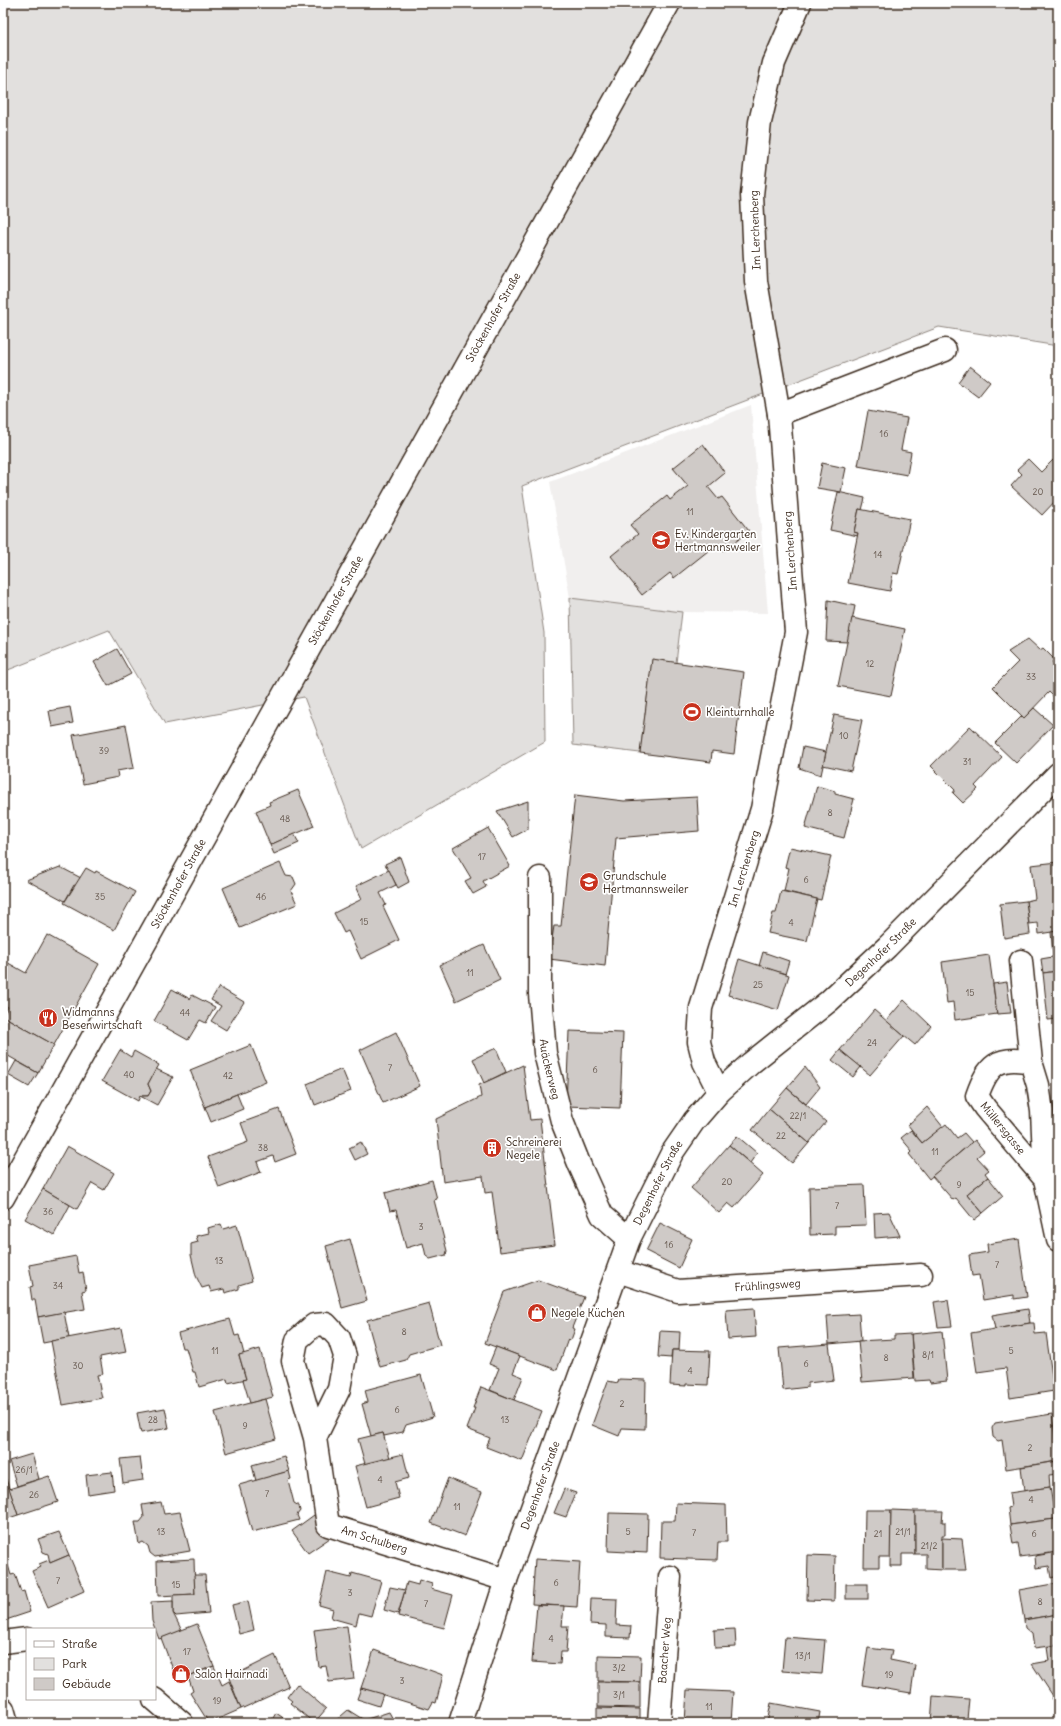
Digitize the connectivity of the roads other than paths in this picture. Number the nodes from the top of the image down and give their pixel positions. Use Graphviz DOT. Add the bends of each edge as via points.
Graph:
graph roads {
  1 [pos="668,3"];
  2 [pos="800,3"];
  3 [pos="945,350"];
  4 [pos="779,414"];
  5 [pos="1058,774"];
  6 [pos="540,878"];
  7 [pos="1021,961"];
  8 [pos="1031,1062"];
  9 [pos="719,1092"];
  10 [pos="1045,1179"];
  11 [pos="3,1198"];
  12 [pos="629,1239"];
  13 [pos="1058,1240"];
  14 [pos="618,1271"];
  15 [pos="921,1275"];
  16 [pos="315,1438"];
  17 [pos="670,1576"];
  18 [pos="506,1580"];
  19 [pos="26,1639"];
  20 [pos="3,1642"];
  21 [pos="155,1700"];
  22 [pos="3,1709"];
  23 [pos="7,1723"];
  24 [pos="182,1723"];
  25 [pos="460,1723"];
  26 [pos="659,1723"];
  1 -- 11 [label="street, Stöckenhofer Straße"];
  2 -- 4 [label="street, Im Lerchenberg" via="774,63 760,122 752,194 756,281"];
  3 -- 4 [label="street"];
  4 -- 9 [label="street, Im Lerchenberg" via="796,632 762,809 701,1008 698,1042 704,1062"];
  5 -- 9 [label="street, Degenhofer Straße" via="887,947 829,1001"];
  6 -- 12 [label="street, Auäckerweg" via="540,994 547,1060 562,1121 602,1215"];
  7 -- 8 [label="street, Müllersgasse"];
  8 -- 10 [label="street, Müllersgasse" via="1042,1111"];
  8 -- 10 [label="street, Müllersgasse" via="1014,1059 996,1064 983,1079 977,1096"];
  9 -- 12 [label="street, Degenhofer Straße" via="694,1121 672,1153"];
  10 -- 13 [label="street, Müllersgasse"];
  12 -- 14 [label="street, Degenhofer Straße"];
  14 -- 15 [label="street, Frühlingsweg" via="678,1291"];
  14 -- 18 [label="street, Degenhofer Straße"];
  16 -- 18 [label="street, Am Schulberg" via="328,1525"];
  17 -- 26 [label="street, Baacher Weg"];
  18 -- 25 [label="street, Degenhofer Straße"];
  19 -- 20 [label="street"];
  21 -- 24 [label="street"];
  22 -- 23 [label="street"];
}
